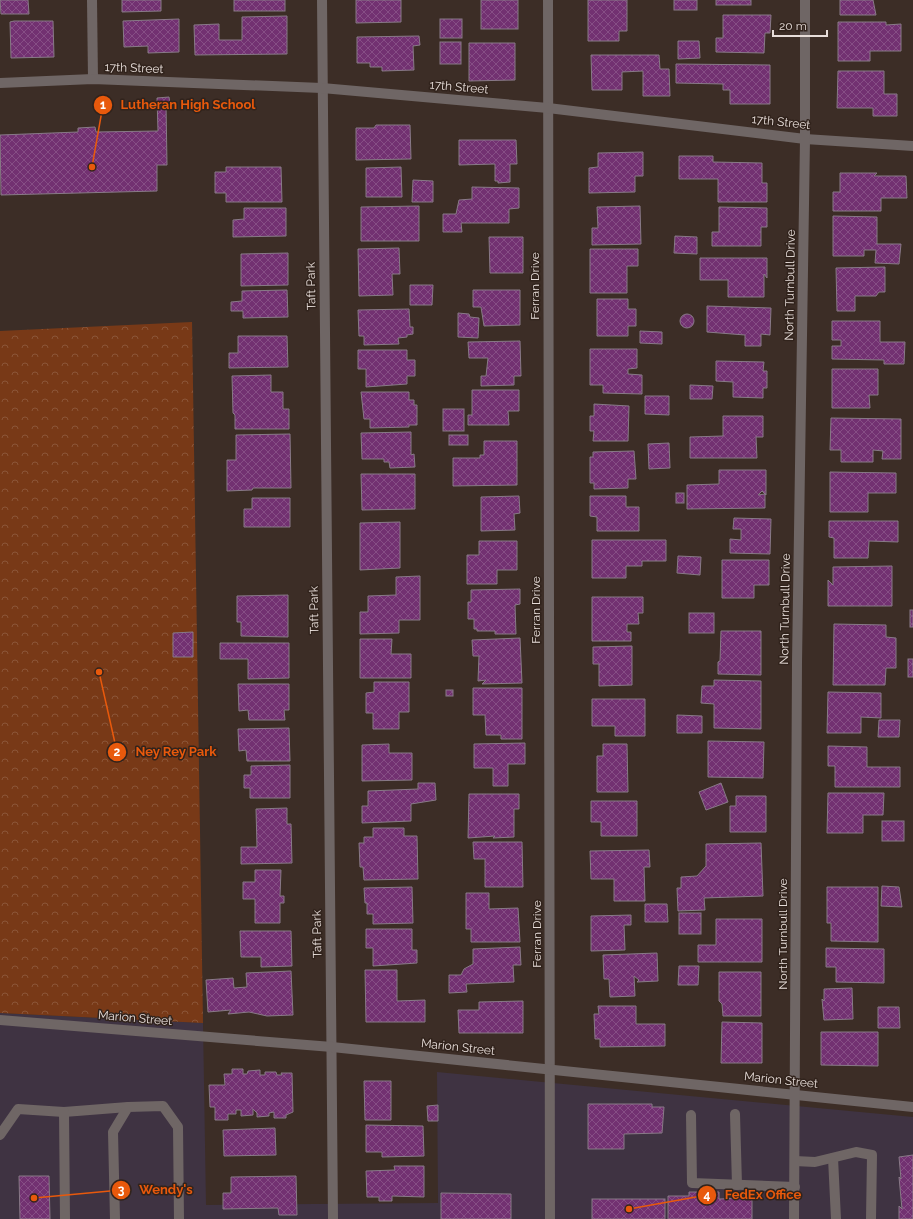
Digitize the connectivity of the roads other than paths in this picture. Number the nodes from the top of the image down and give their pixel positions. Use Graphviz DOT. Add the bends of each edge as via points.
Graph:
graph roads {
  1 [pos="92,0"];
  2 [pos="322,0"];
  3 [pos="548,0"];
  4 [pos="805,0"];
  5 [pos="93,80"];
  6 [pos="0,83"];
  7 [pos="322,88"];
  8 [pos="548,108"];
  9 [pos="805,139"];
  10 [pos="913,146"];
  11 [pos="0,1020"];
  12 [pos="332,1047"];
  13 [pos="550,1069"];
  14 [pos="796,1095"];
  15 [pos="128,1107"];
  16 [pos="913,1107"];
  17 [pos="64,1112"];
  18 [pos="736,1114"];
  19 [pos="691,1115"];
  20 [pos="0,1135"];
  21 [pos="833,1158"];
  22 [pos="795,1161"];
  23 [pos="737,1185"];
  24 [pos="795,1186"];
  25 [pos="65,1219"];
  26 [pos="115,1219"];
  27 [pos="179,1219"];
  28 [pos="333,1219"];
  29 [pos="550,1219"];
  30 [pos="794,1219"];
  31 [pos="836,1219"];
  32 [pos="871,1219"];
  1 -- 5 [label="street"];
  2 -- 7 [label="street, Taft Park"];
  3 -- 8 [label="street, Ferran Drive"];
  4 -- 9 [label="street, North Turnbull Drive"];
  5 -- 6 [label="street, 17th Street"];
  5 -- 7 [label="street, 17th Street"];
  7 -- 8 [label="street, 17th Street"];
  7 -- 12 [label="street, Taft Park"];
  8 -- 9 [label="street, 17th Street"];
  8 -- 13 [label="street, Ferran Drive"];
  9 -- 10 [label="street, 17th Street"];
  9 -- 14 [label="street, North Turnbull Drive" via="797,663"];
  11 -- 12 [label="street, Marion Street"];
  12 -- 13 [label="street, Marion Street"];
  12 -- 28 [label="street, Taft Park"];
  13 -- 14 [label="street, Marion Street"];
  13 -- 29 [label="street, Ferran Drive"];
  14 -- 16 [label="street, Marion Street"];
  14 -- 22 [label="street, North Turnbull Drive"];
  15 -- 17 [label="street"];
  15 -- 26 [label="street" via="113,1132"];
  15 -- 27 [label="street" via="163,1106 178,1127"];
  17 -- 20 [label="street" via="18,1109"];
  17 -- 25 [label="street"];
  18 -- 23 [label="street"];
  19 -- 23 [label="street" via="692,1183"];
  21 -- 22 [label="street" via="815,1162"];
  21 -- 31 [label="street"];
  21 -- 32 [label="street" via="856,1152 872,1155"];
  22 -- 24 [label="street, North Turnbull Drive"];
  23 -- 24 [label="street"];
  24 -- 30 [label="street, North Turnbull Drive"];
}
